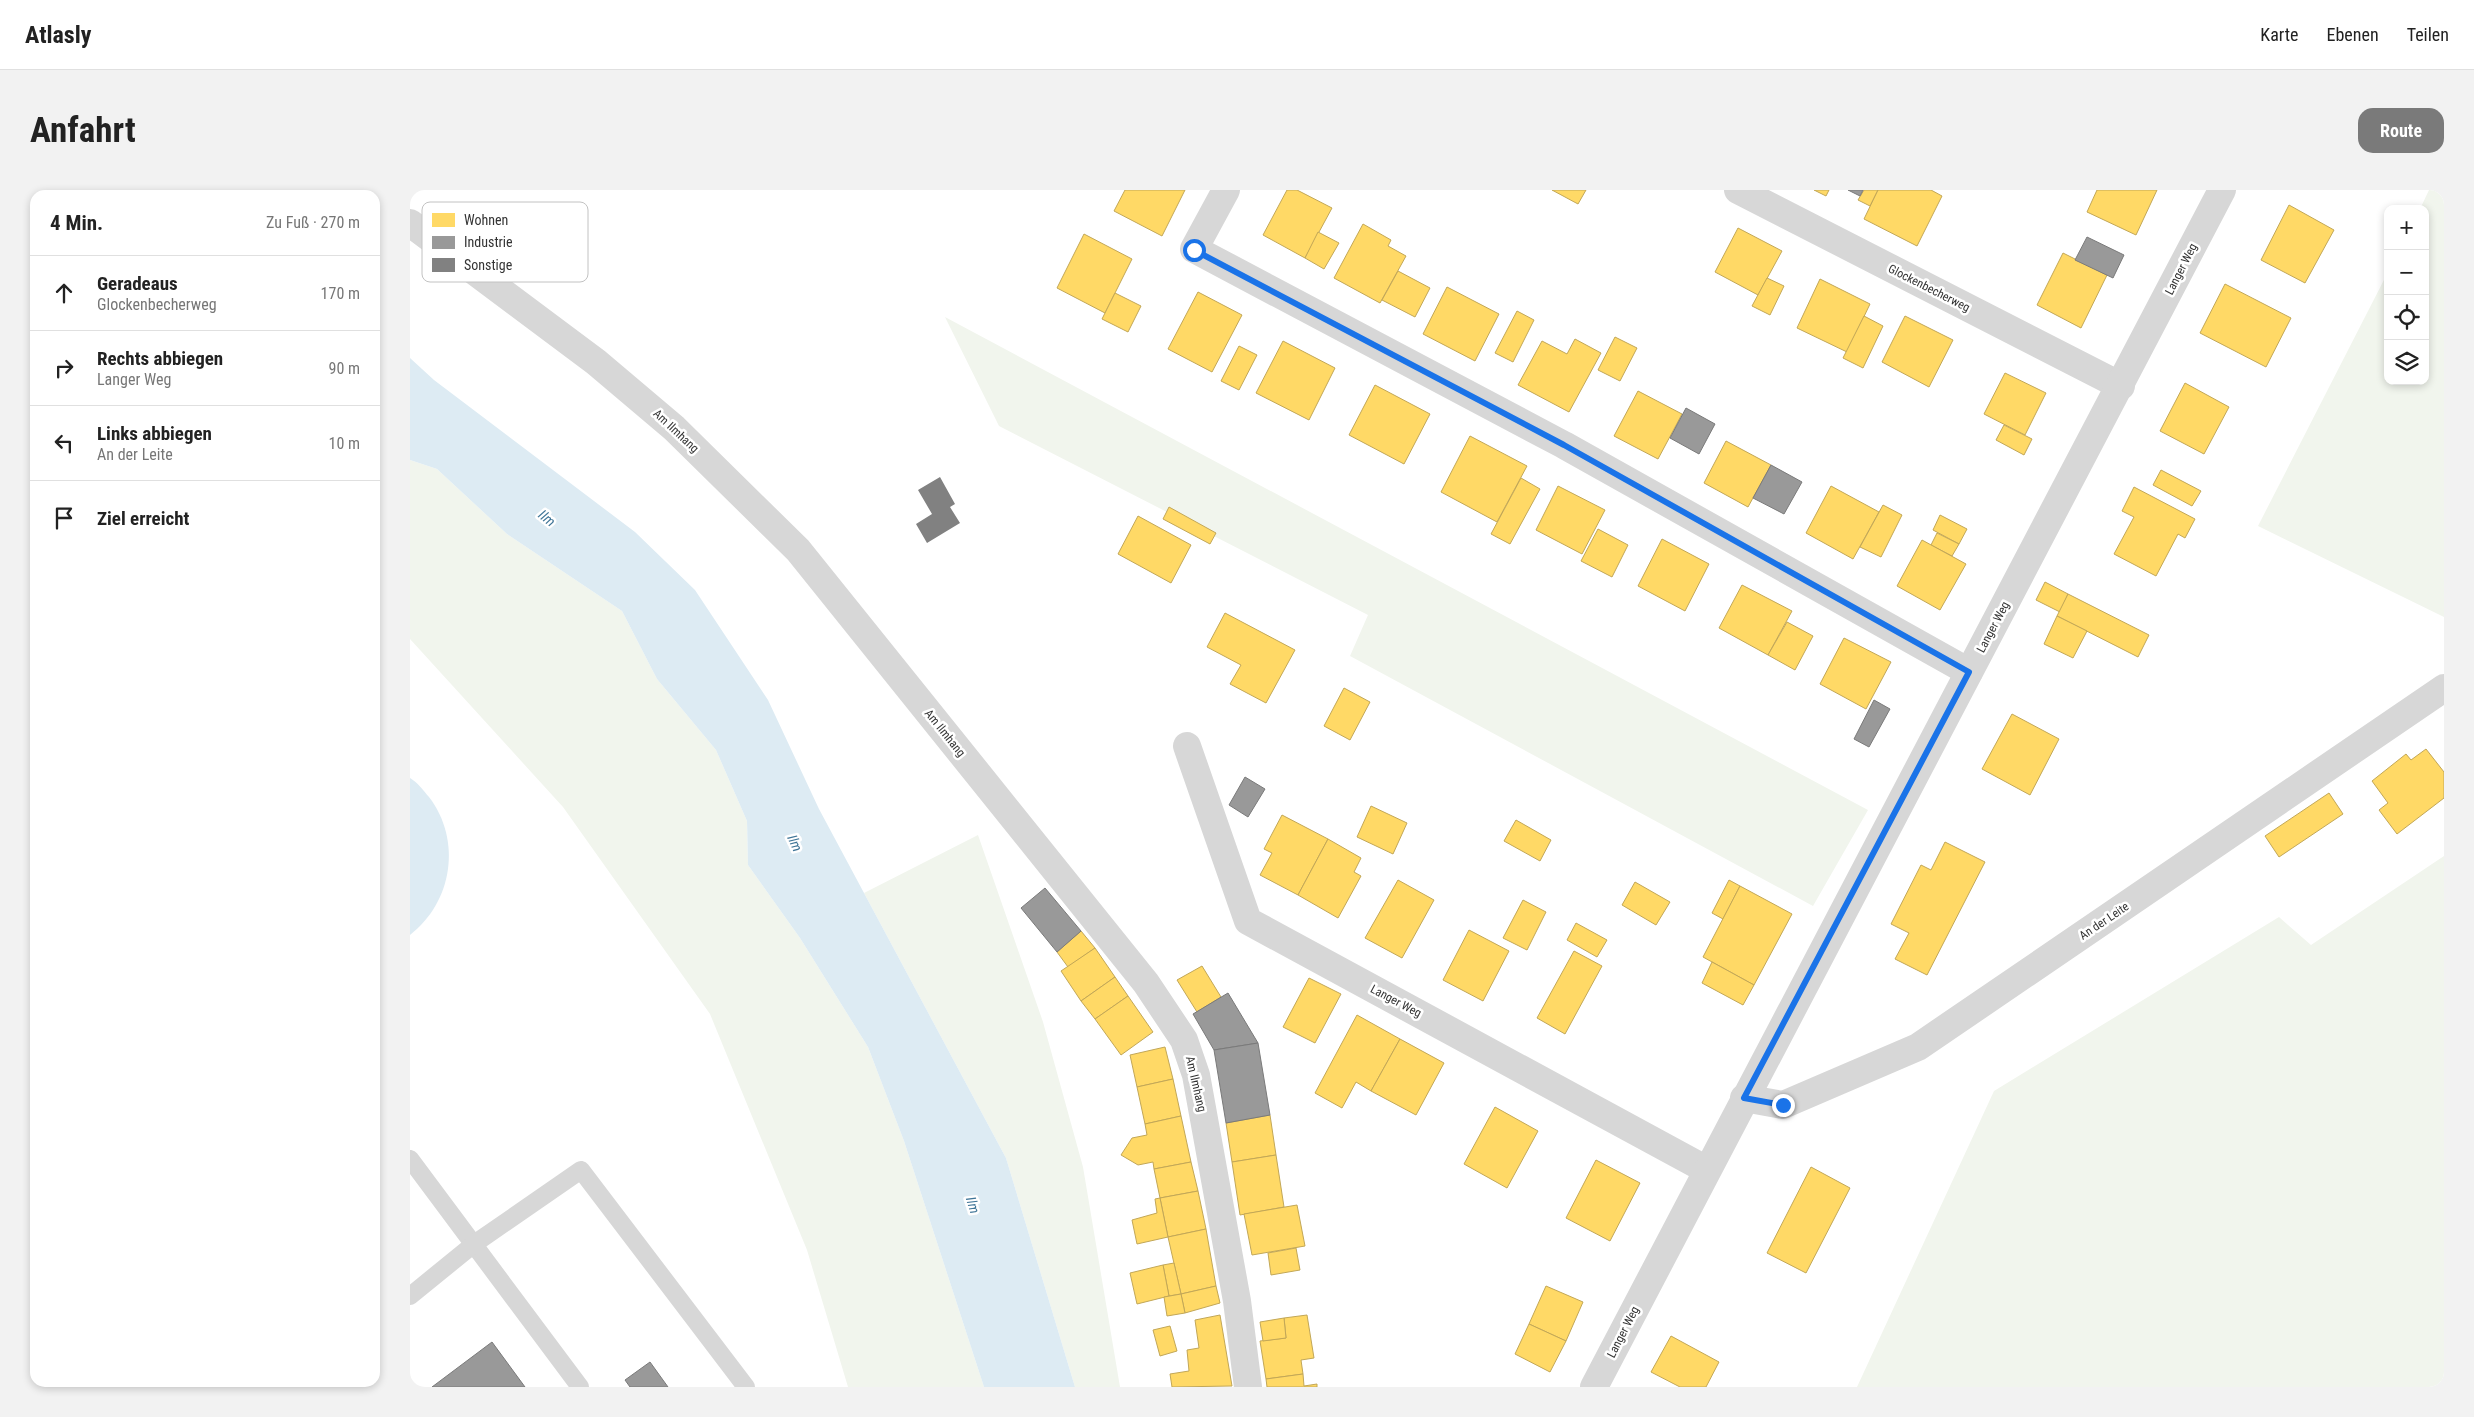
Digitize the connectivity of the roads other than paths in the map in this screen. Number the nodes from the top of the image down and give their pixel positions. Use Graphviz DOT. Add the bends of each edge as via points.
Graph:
graph roads {
  1 [pos="1226,190"];
  2 [pos="1738,190"];
  3 [pos="2222,190"];
  4 [pos="410,223"];
  5 [pos="422,232"];
  6 [pos="489,282"];
  7 [pos="2121,386"];
  8 [pos="1969,672"];
  9 [pos="2444,688"];
  10 [pos="1187,746"];
  11 [pos="1744,1098"];
  12 [pos="410,1159"];
  13 [pos="1707,1170"];
  14 [pos="474,1244"];
  15 [pos="410,1296"];
  16 [pos="580,1387"];
  17 [pos="746,1387"];
  18 [pos="1248,1387"];
  19 [pos="1594,1387"];
  1 -- 8 [label="street" via="1194,250 1564,445"];
  2 -- 7 [label="street, Glockenbecherweg"];
  3 -- 7 [label="street, Langer Weg"];
  4 -- 5 [label="street, Am Ilmhang"];
  6 -- 18 [label="street, Am Ilmhang" via="596,362 674,428 798,550 1146,983 1184,1040 1196,1075 1237,1301"];
  7 -- 8 [label="street, Langer Weg"];
  8 -- 11 [label="street, Langer Weg"];
  9 -- 11 [label="street, An der Leite" via="1918,1047 1783,1105"];
  10 -- 13 [label="street, Langer Weg" via="1248,921"];
  11 -- 13 [label="street, Langer Weg"];
  12 -- 14 [label="lane"];
  13 -- 19 [label="street, Langer Weg"];
  14 -- 15 [label="lane"];
  14 -- 16 [label="lane"];
  14 -- 17 [label="lane" via="581,1170"];
}
